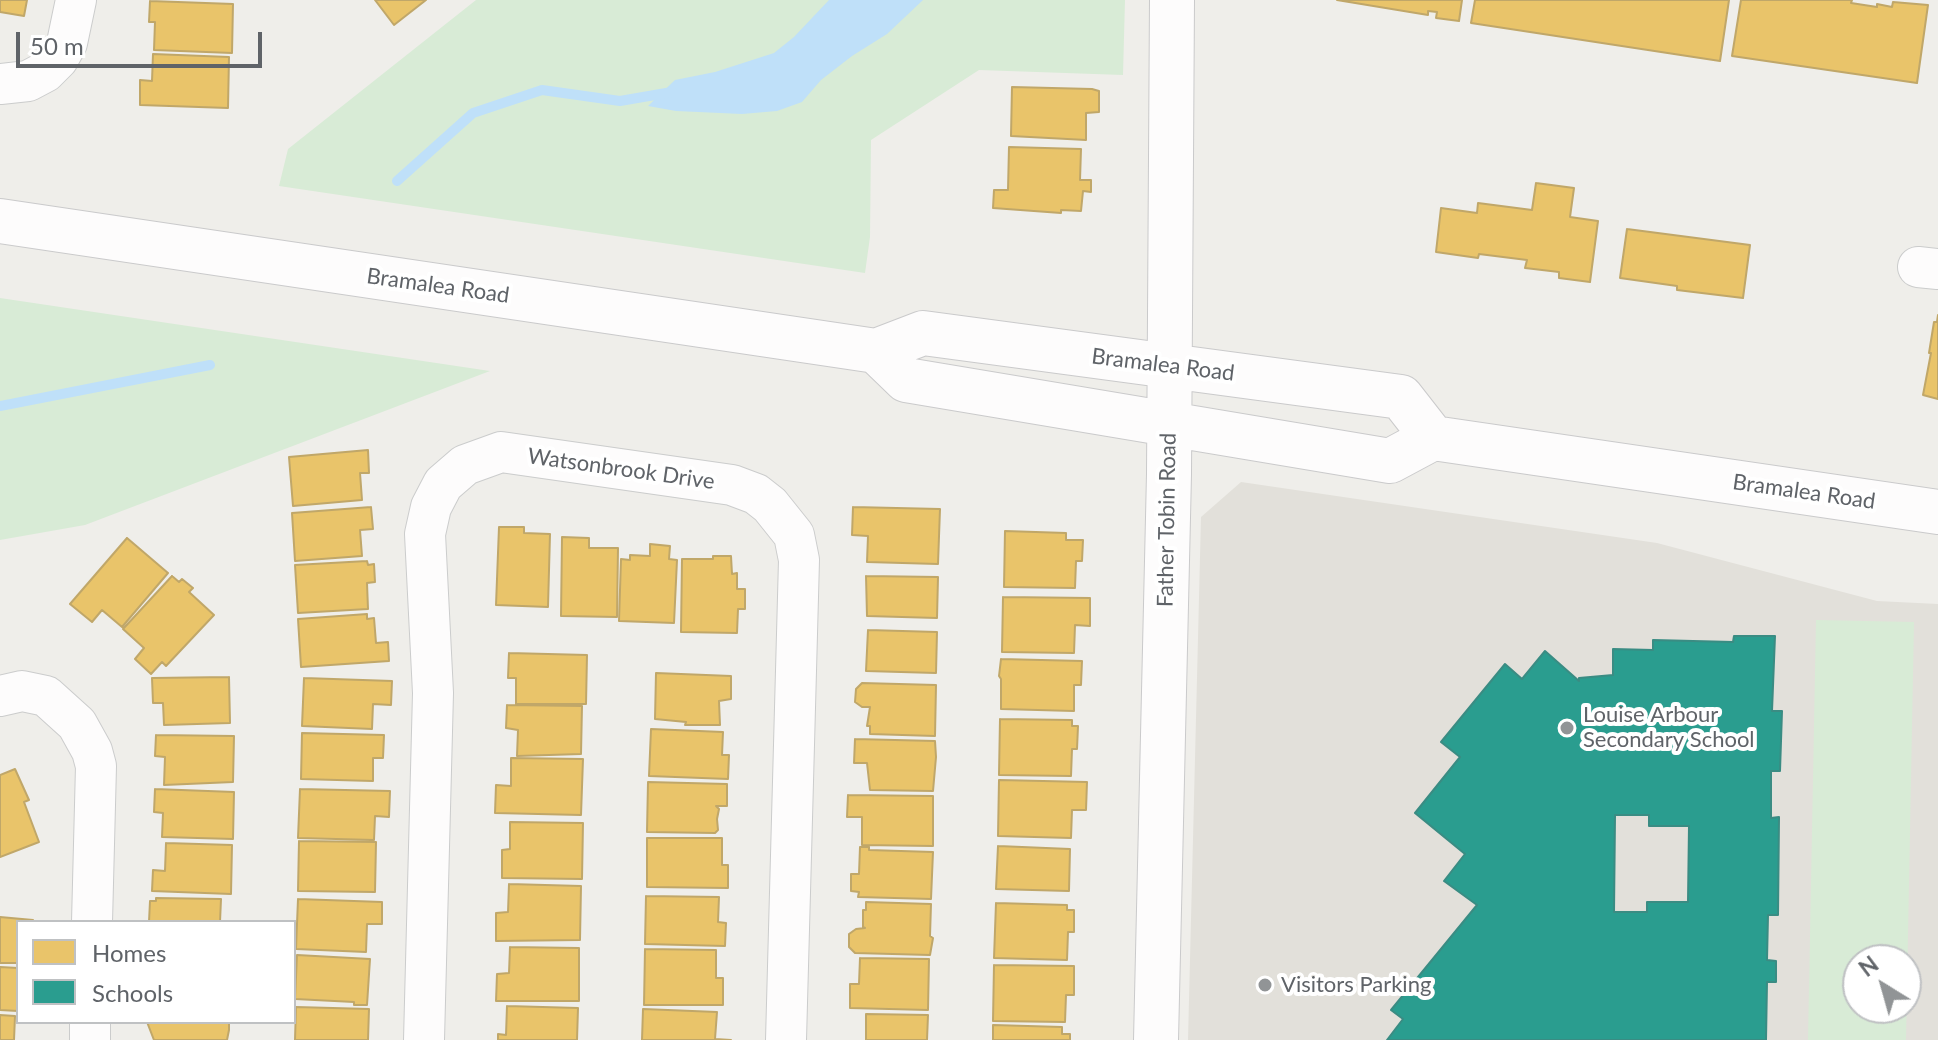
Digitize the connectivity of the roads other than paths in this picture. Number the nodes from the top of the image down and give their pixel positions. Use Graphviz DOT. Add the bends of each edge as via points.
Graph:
graph roads {
  1 [pos="76,0"];
  2 [pos="1172,0"];
  3 [pos="0,84"];
  4 [pos="0,221"];
  5 [pos="876,351"];
  6 [pos="1169,366"];
  7 [pos="1169,424"];
  8 [pos="1433,438"];
  9 [pos="1938,512"];
  10 [pos="0,696"];
  11 [pos="92,920"];
  12 [pos="424,1040"];
  13 [pos="786,1040"];
  14 [pos="1156,1040"];
  1 -- 3 [label="street" via="58,59 28,81"];
  2 -- 6 [label="main road, Father Tobin Road"];
  4 -- 5 [label="main road, Bramalea Road"];
  5 -- 6 [label="main road, Bramalea Road" via="923,333"];
  5 -- 7 [label="main road" via="906,380"];
  6 -- 7 [label="main road, Father Tobin Road"];
  6 -- 8 [label="main road, Bramalea Road" via="1401,397"];
  7 -- 8 [label="main road" via="1390,461"];
  7 -- 14 [label="main road, Father Tobin Road"];
  8 -- 9 [label="main road, Bramalea Road"];
  10 -- 11 [label="street" via="22,691 46,696 77,724 92,751"];
  12 -- 13 [label="street, Watsonbrook Drive" via="433,693 425,534 443,484 465,465 501,452 732,485 770,505 794,535 799,560"];
}
